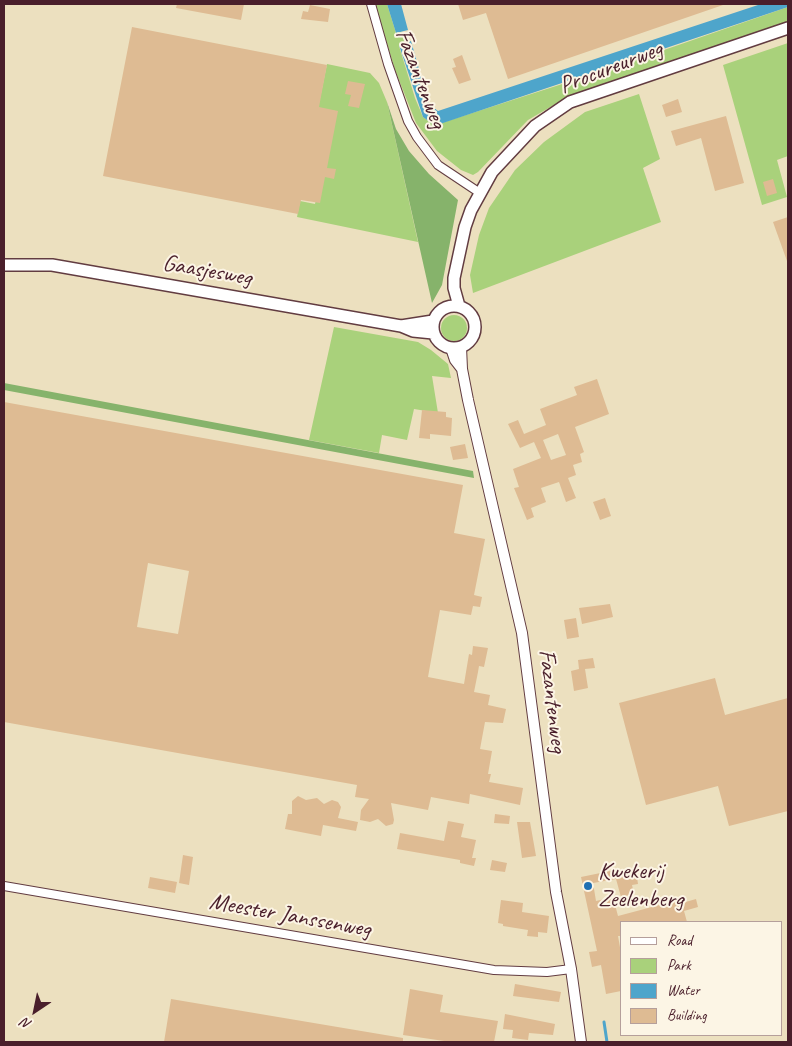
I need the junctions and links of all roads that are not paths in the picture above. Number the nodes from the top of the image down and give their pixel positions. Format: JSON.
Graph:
{"nodes":[{"id":1,"x":371,"y":4,"type":"edge"},
{"id":2,"x":788,"y":28,"type":"edge"},
{"id":3,"x":480,"y":193,"type":"junction"},
{"id":4,"x":4,"y":265,"type":"edge"},
{"id":5,"x":453,"y":306,"type":"junction"},
{"id":6,"x":433,"y":327,"type":"junction"},
{"id":7,"x":456,"y":348,"type":"junction"},
{"id":8,"x":4,"y":886,"type":"edge"},
{"id":9,"x":571,"y":969,"type":"junction"},
{"id":10,"x":581,"y":1042,"type":"edge"}],
"edges":[{"from":1,"to":3,"type":"street","name":"Fazantenweg"},
{"from":2,"to":3,"type":"main road","name":"Procureurweg"},
{"from":3,"to":5,"type":"main road"},
{"from":4,"to":6,"type":"main road","name":"Gaasjesweg"},
{"from":5,"to":6,"type":"main road"},
{"from":5,"to":7,"type":"main road"},
{"from":6,"to":7,"type":"main road"},
{"from":7,"to":9,"type":"street","name":"Fazantenweg"},
{"from":8,"to":9,"type":"street","name":"Meester Janssenweg"},
{"from":9,"to":10,"type":"street","name":"Fazantenweg"}]}
